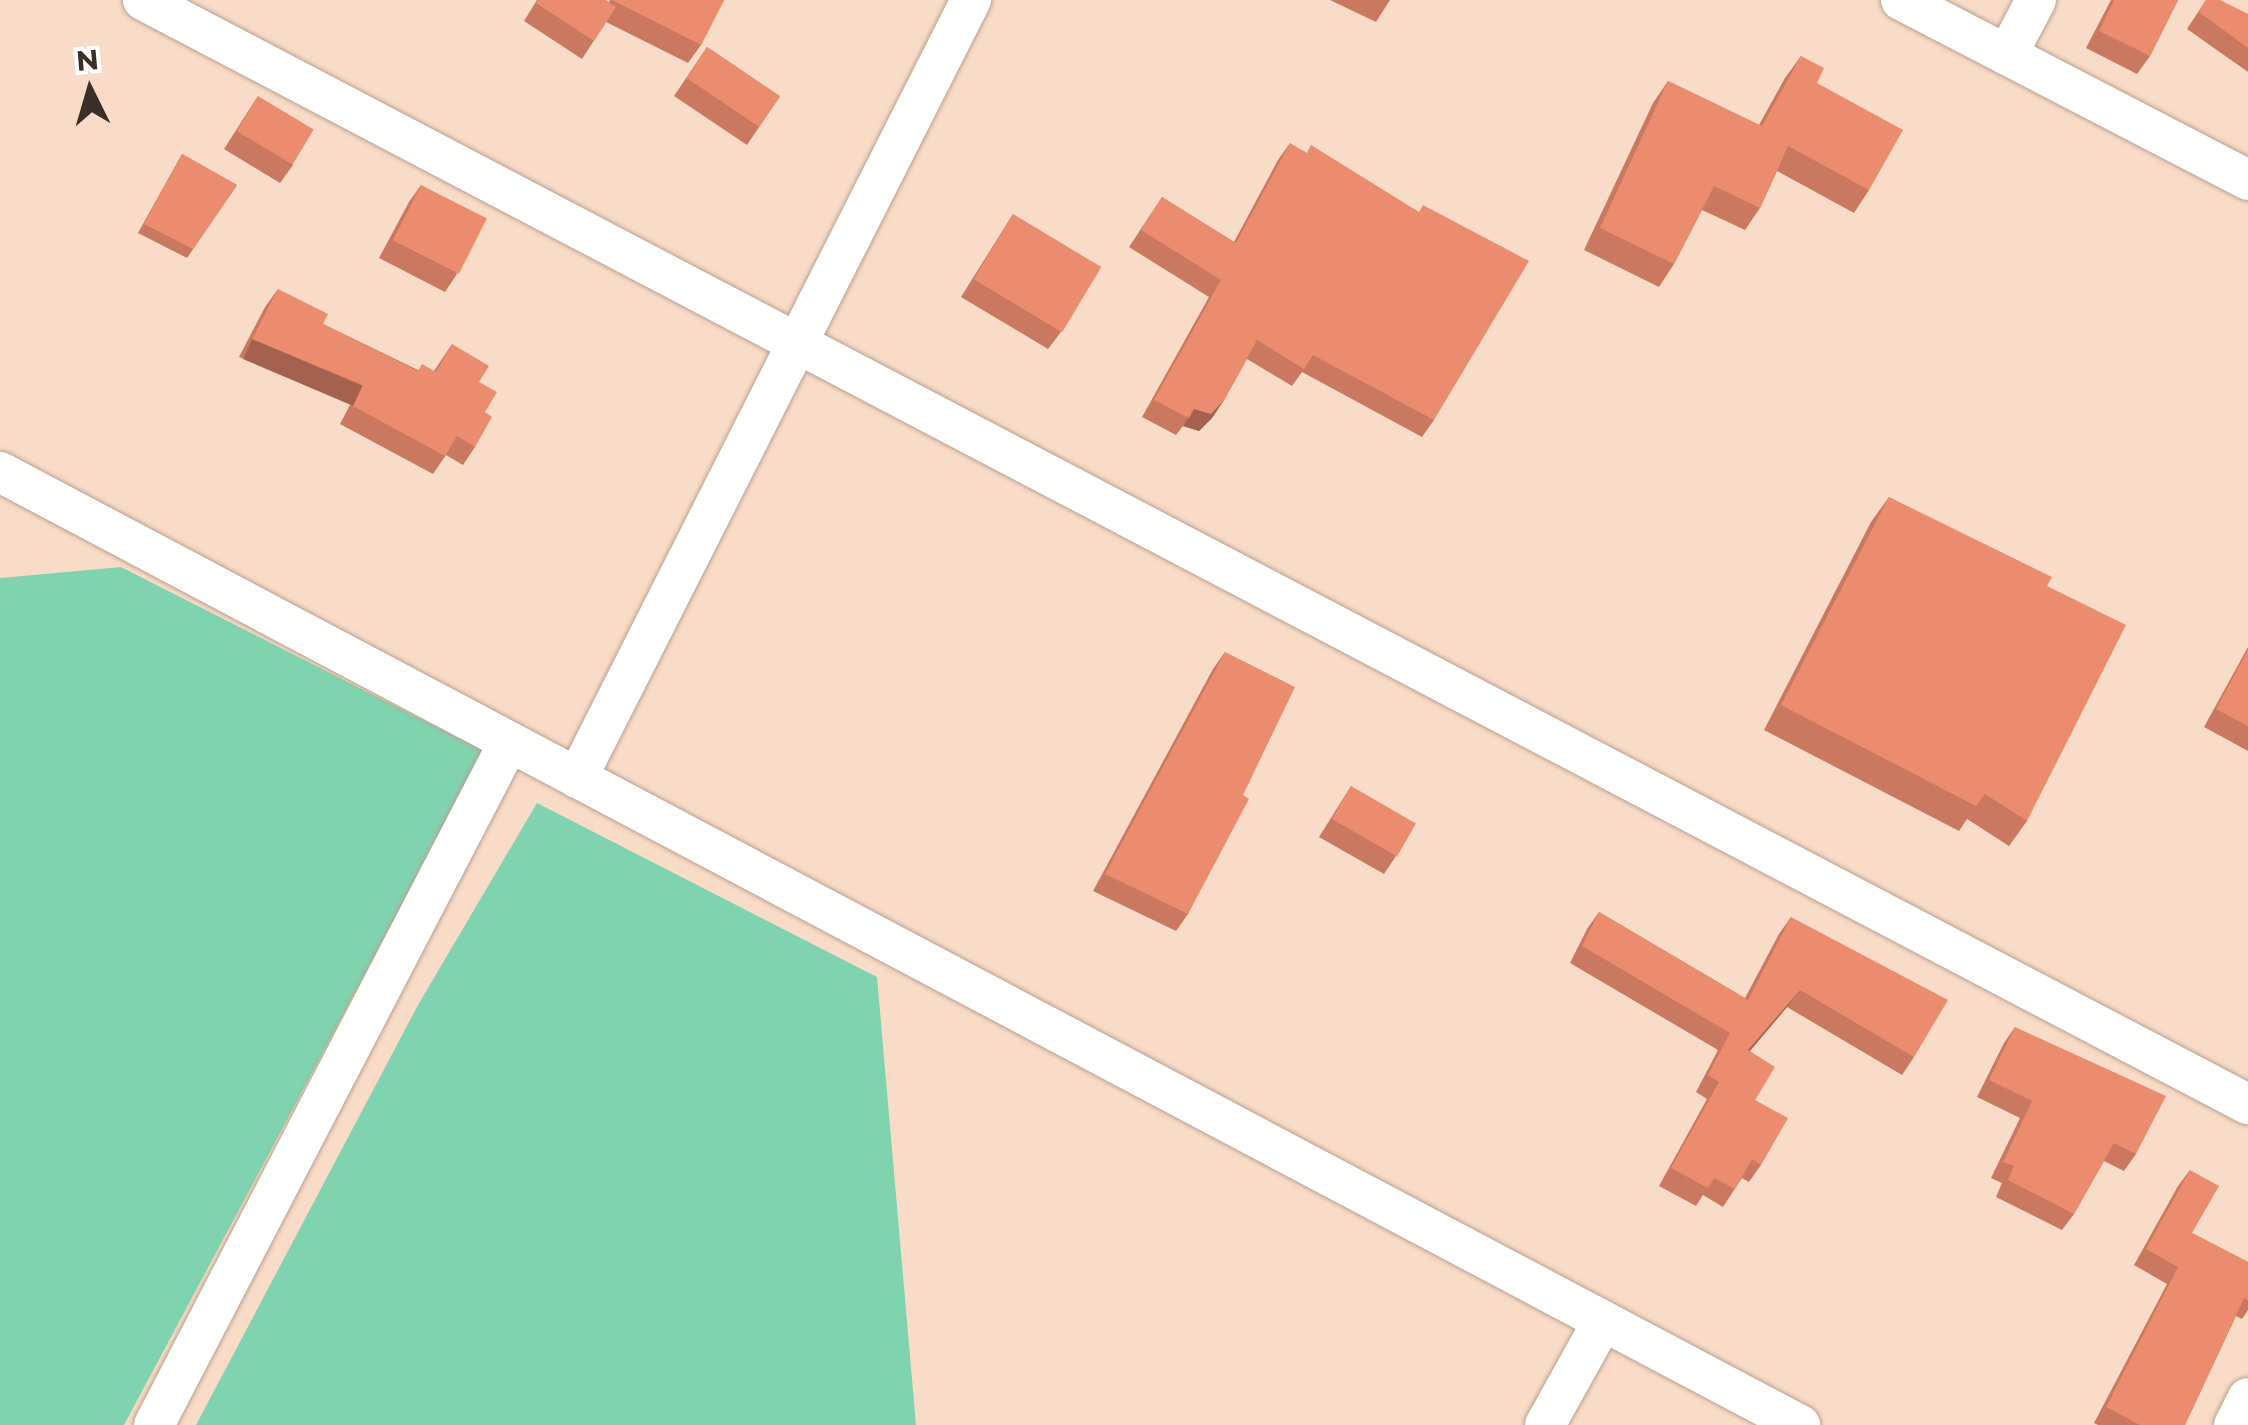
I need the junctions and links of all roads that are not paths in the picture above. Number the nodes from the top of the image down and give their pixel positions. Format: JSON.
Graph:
{"nodes":[{"id":1,"x":143,"y":0,"type":"edge"},
{"id":2,"x":971,"y":0,"type":"edge"},
{"id":3,"x":1901,"y":0,"type":"edge"},
{"id":4,"x":2036,"y":0,"type":"edge"},
{"id":5,"x":2006,"y":55,"type":"junction"},
{"id":6,"x":2248,"y":180,"type":"edge"},
{"id":7,"x":797,"y":342,"type":"junction"},
{"id":8,"x":0,"y":472,"type":"edge"},
{"id":9,"x":509,"y":742,"type":"junction"},
{"id":10,"x":577,"y":778,"type":"junction"},
{"id":11,"x":2248,"y":1104,"type":"edge"},
{"id":12,"x":1603,"y":1321,"type":"junction"},
{"id":13,"x":2248,"y":1398,"type":"edge"},
{"id":14,"x":154,"y":1425,"type":"edge"},
{"id":15,"x":1546,"y":1425,"type":"edge"},
{"id":16,"x":1800,"y":1425,"type":"edge"},
{"id":17,"x":2234,"y":1425,"type":"edge"}],
"edges":[{"from":1,"to":7,"type":"street"},
{"from":2,"to":7,"type":"street"},
{"from":3,"to":5,"type":"street"},
{"from":4,"to":5,"type":"street"},
{"from":5,"to":6,"type":"street"},
{"from":7,"to":10,"type":"street"},
{"from":7,"to":11,"type":"street"},
{"from":8,"to":9,"type":"street"},
{"from":9,"to":10,"type":"street"},
{"from":9,"to":14,"type":"street"},
{"from":10,"to":12,"type":"street"},
{"from":12,"to":15,"type":"street"},
{"from":12,"to":16,"type":"street"},
{"from":13,"to":17,"type":"street"}]}
